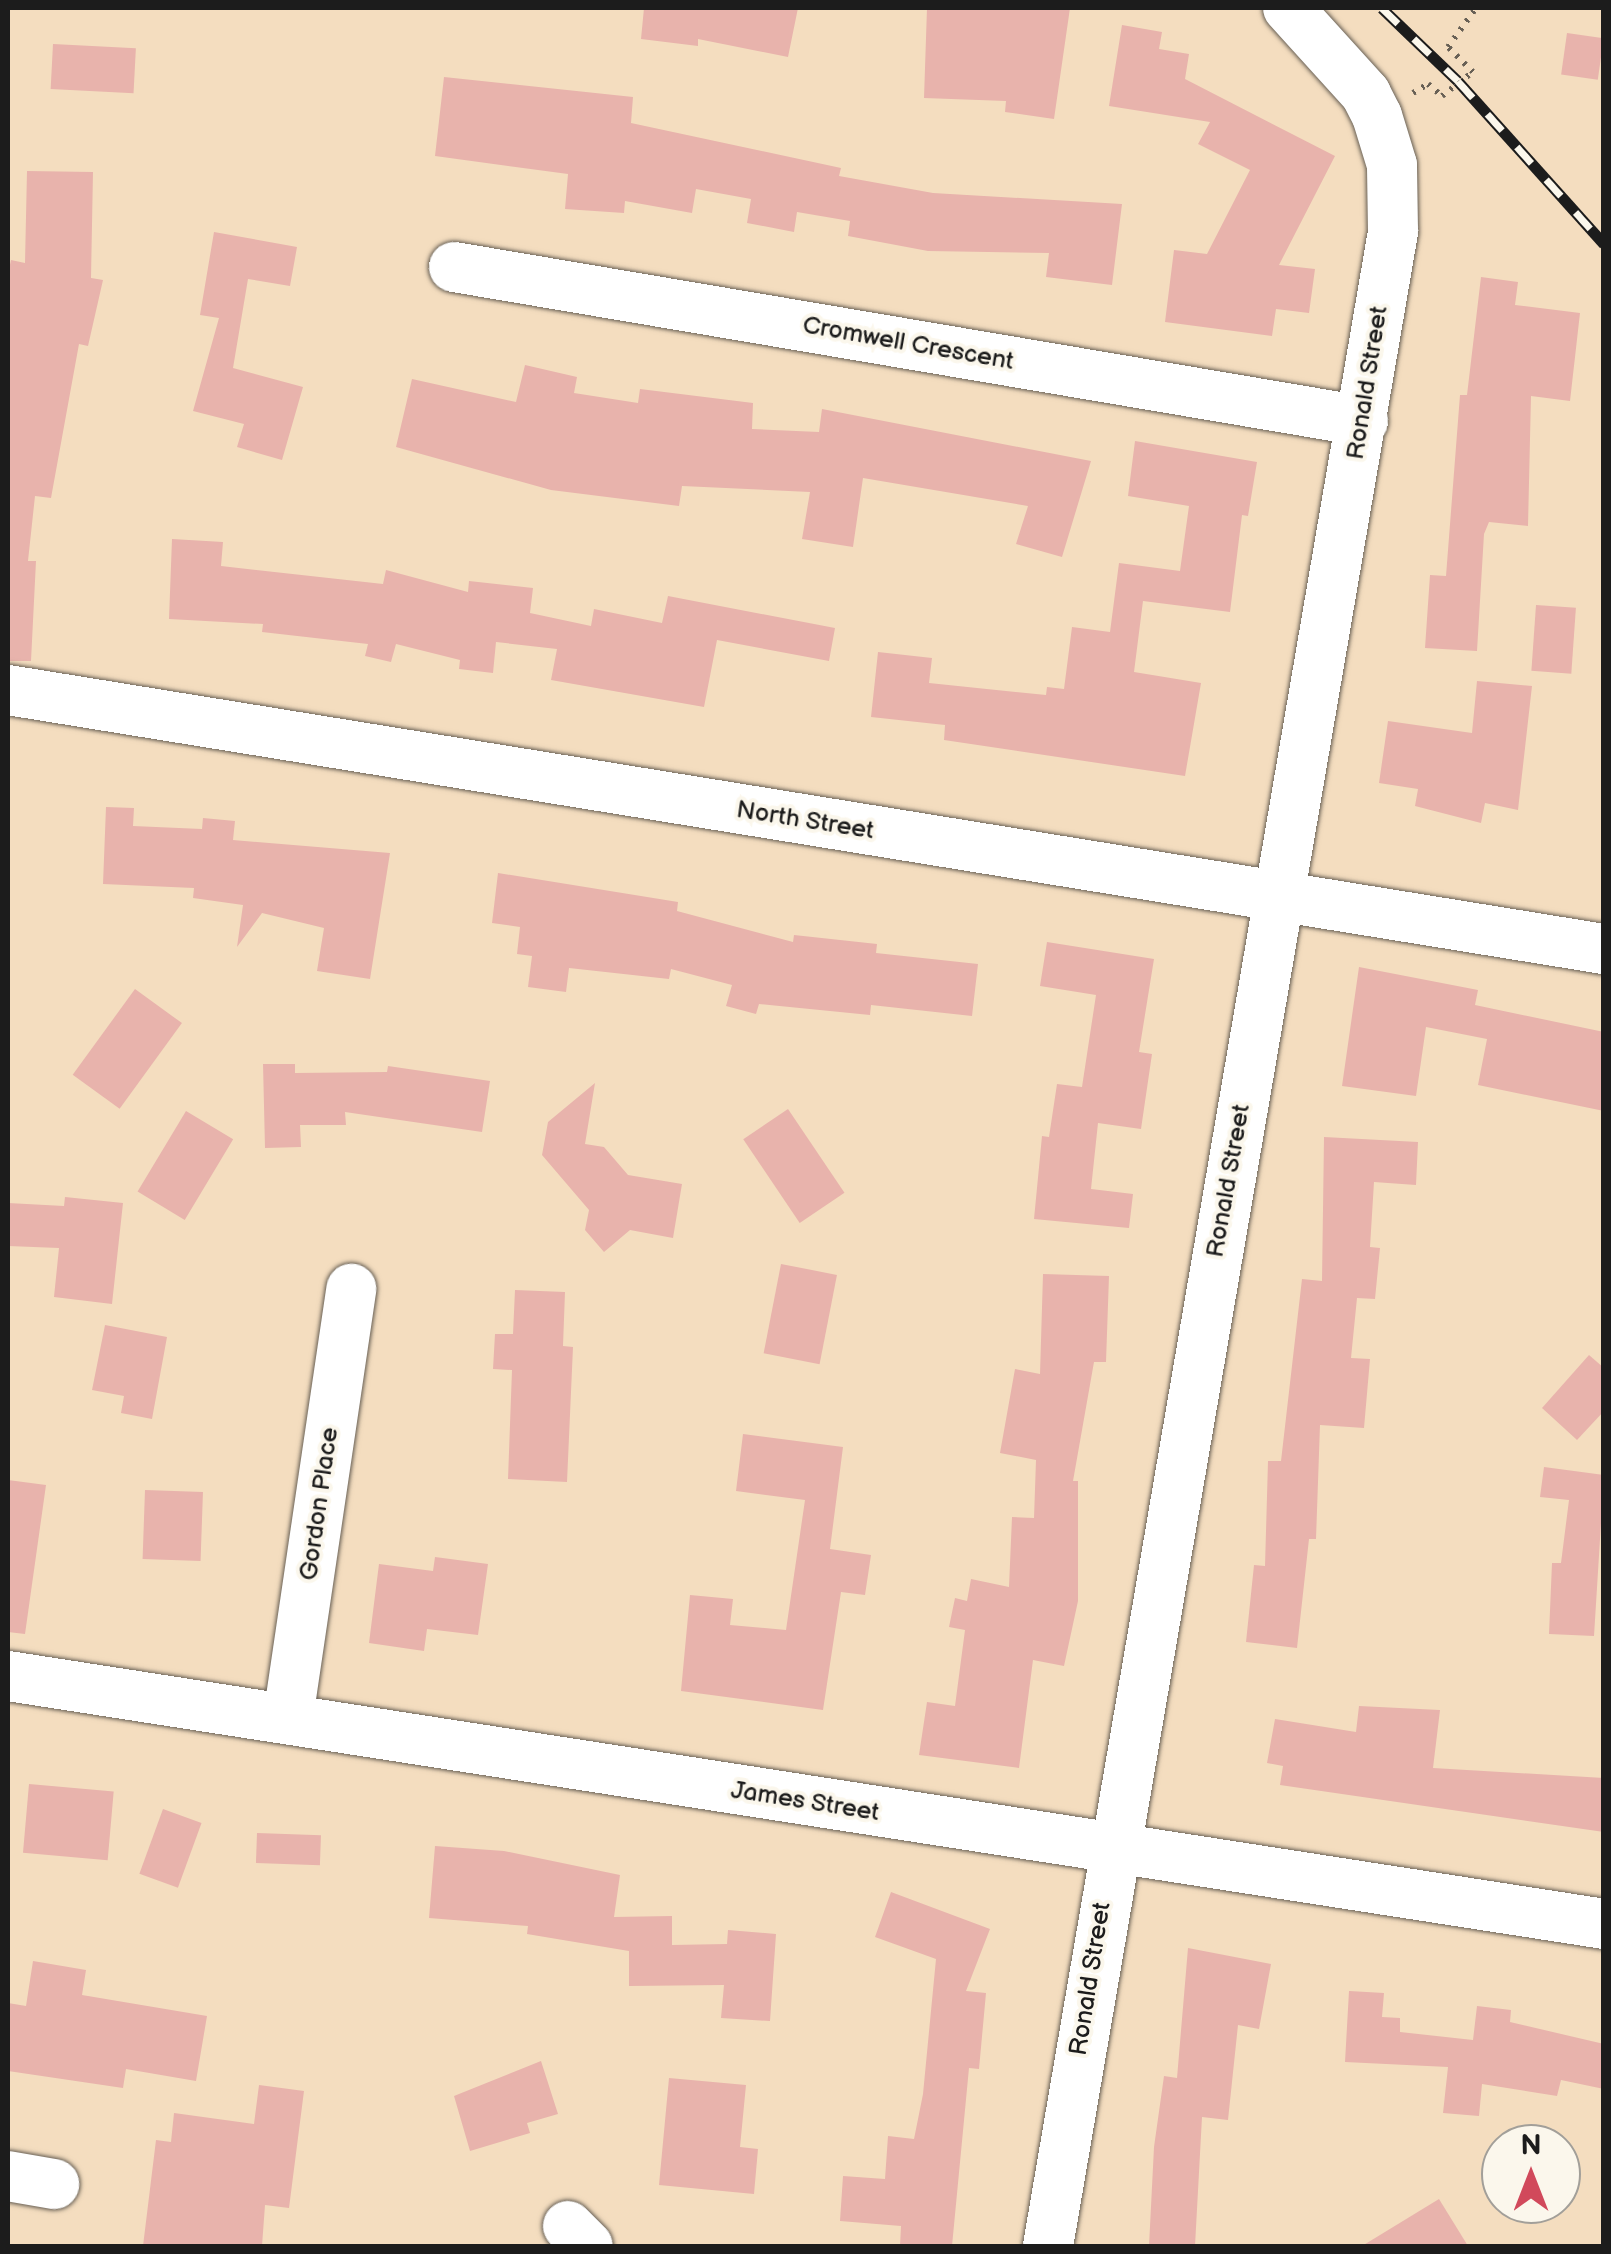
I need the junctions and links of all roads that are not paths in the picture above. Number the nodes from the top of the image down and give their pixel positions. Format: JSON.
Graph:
{"nodes":[{"id":1,"x":1288,"y":8,"type":"edge"},
{"id":2,"x":454,"y":267,"type":"dead end"},
{"id":3,"x":1362,"y":421,"type":"junction"},
{"id":4,"x":8,"y":690,"type":"edge"},
{"id":5,"x":1279,"y":899,"type":"junction"},
{"id":6,"x":1604,"y":949,"type":"edge"},
{"id":7,"x":351,"y":1289,"type":"dead end"},
{"id":8,"x":8,"y":1676,"type":"edge"},
{"id":9,"x":288,"y":1718,"type":"junction"},
{"id":10,"x":1111,"y":1851,"type":"junction"},
{"id":11,"x":1604,"y":1924,"type":"edge"},
{"id":12,"x":1048,"y":2246,"type":"edge"}],
"edges":[{"from":1,"to":3,"type":"street","name":"Ronald Street"},
{"from":2,"to":3,"type":"street","name":"Cromwell Crescent"},
{"from":3,"to":5,"type":"street","name":"Ronald Street"},
{"from":4,"to":5,"type":"street","name":"North Street"},
{"from":5,"to":6,"type":"street","name":"North Street"},
{"from":5,"to":10,"type":"street","name":"Ronald Street"},
{"from":7,"to":9,"type":"street","name":"Gordon Place"},
{"from":8,"to":9,"type":"street","name":"James Street"},
{"from":9,"to":10,"type":"street","name":"James Street"},
{"from":10,"to":11,"type":"street","name":"James Street"},
{"from":10,"to":12,"type":"street","name":"Ronald Street"}]}
